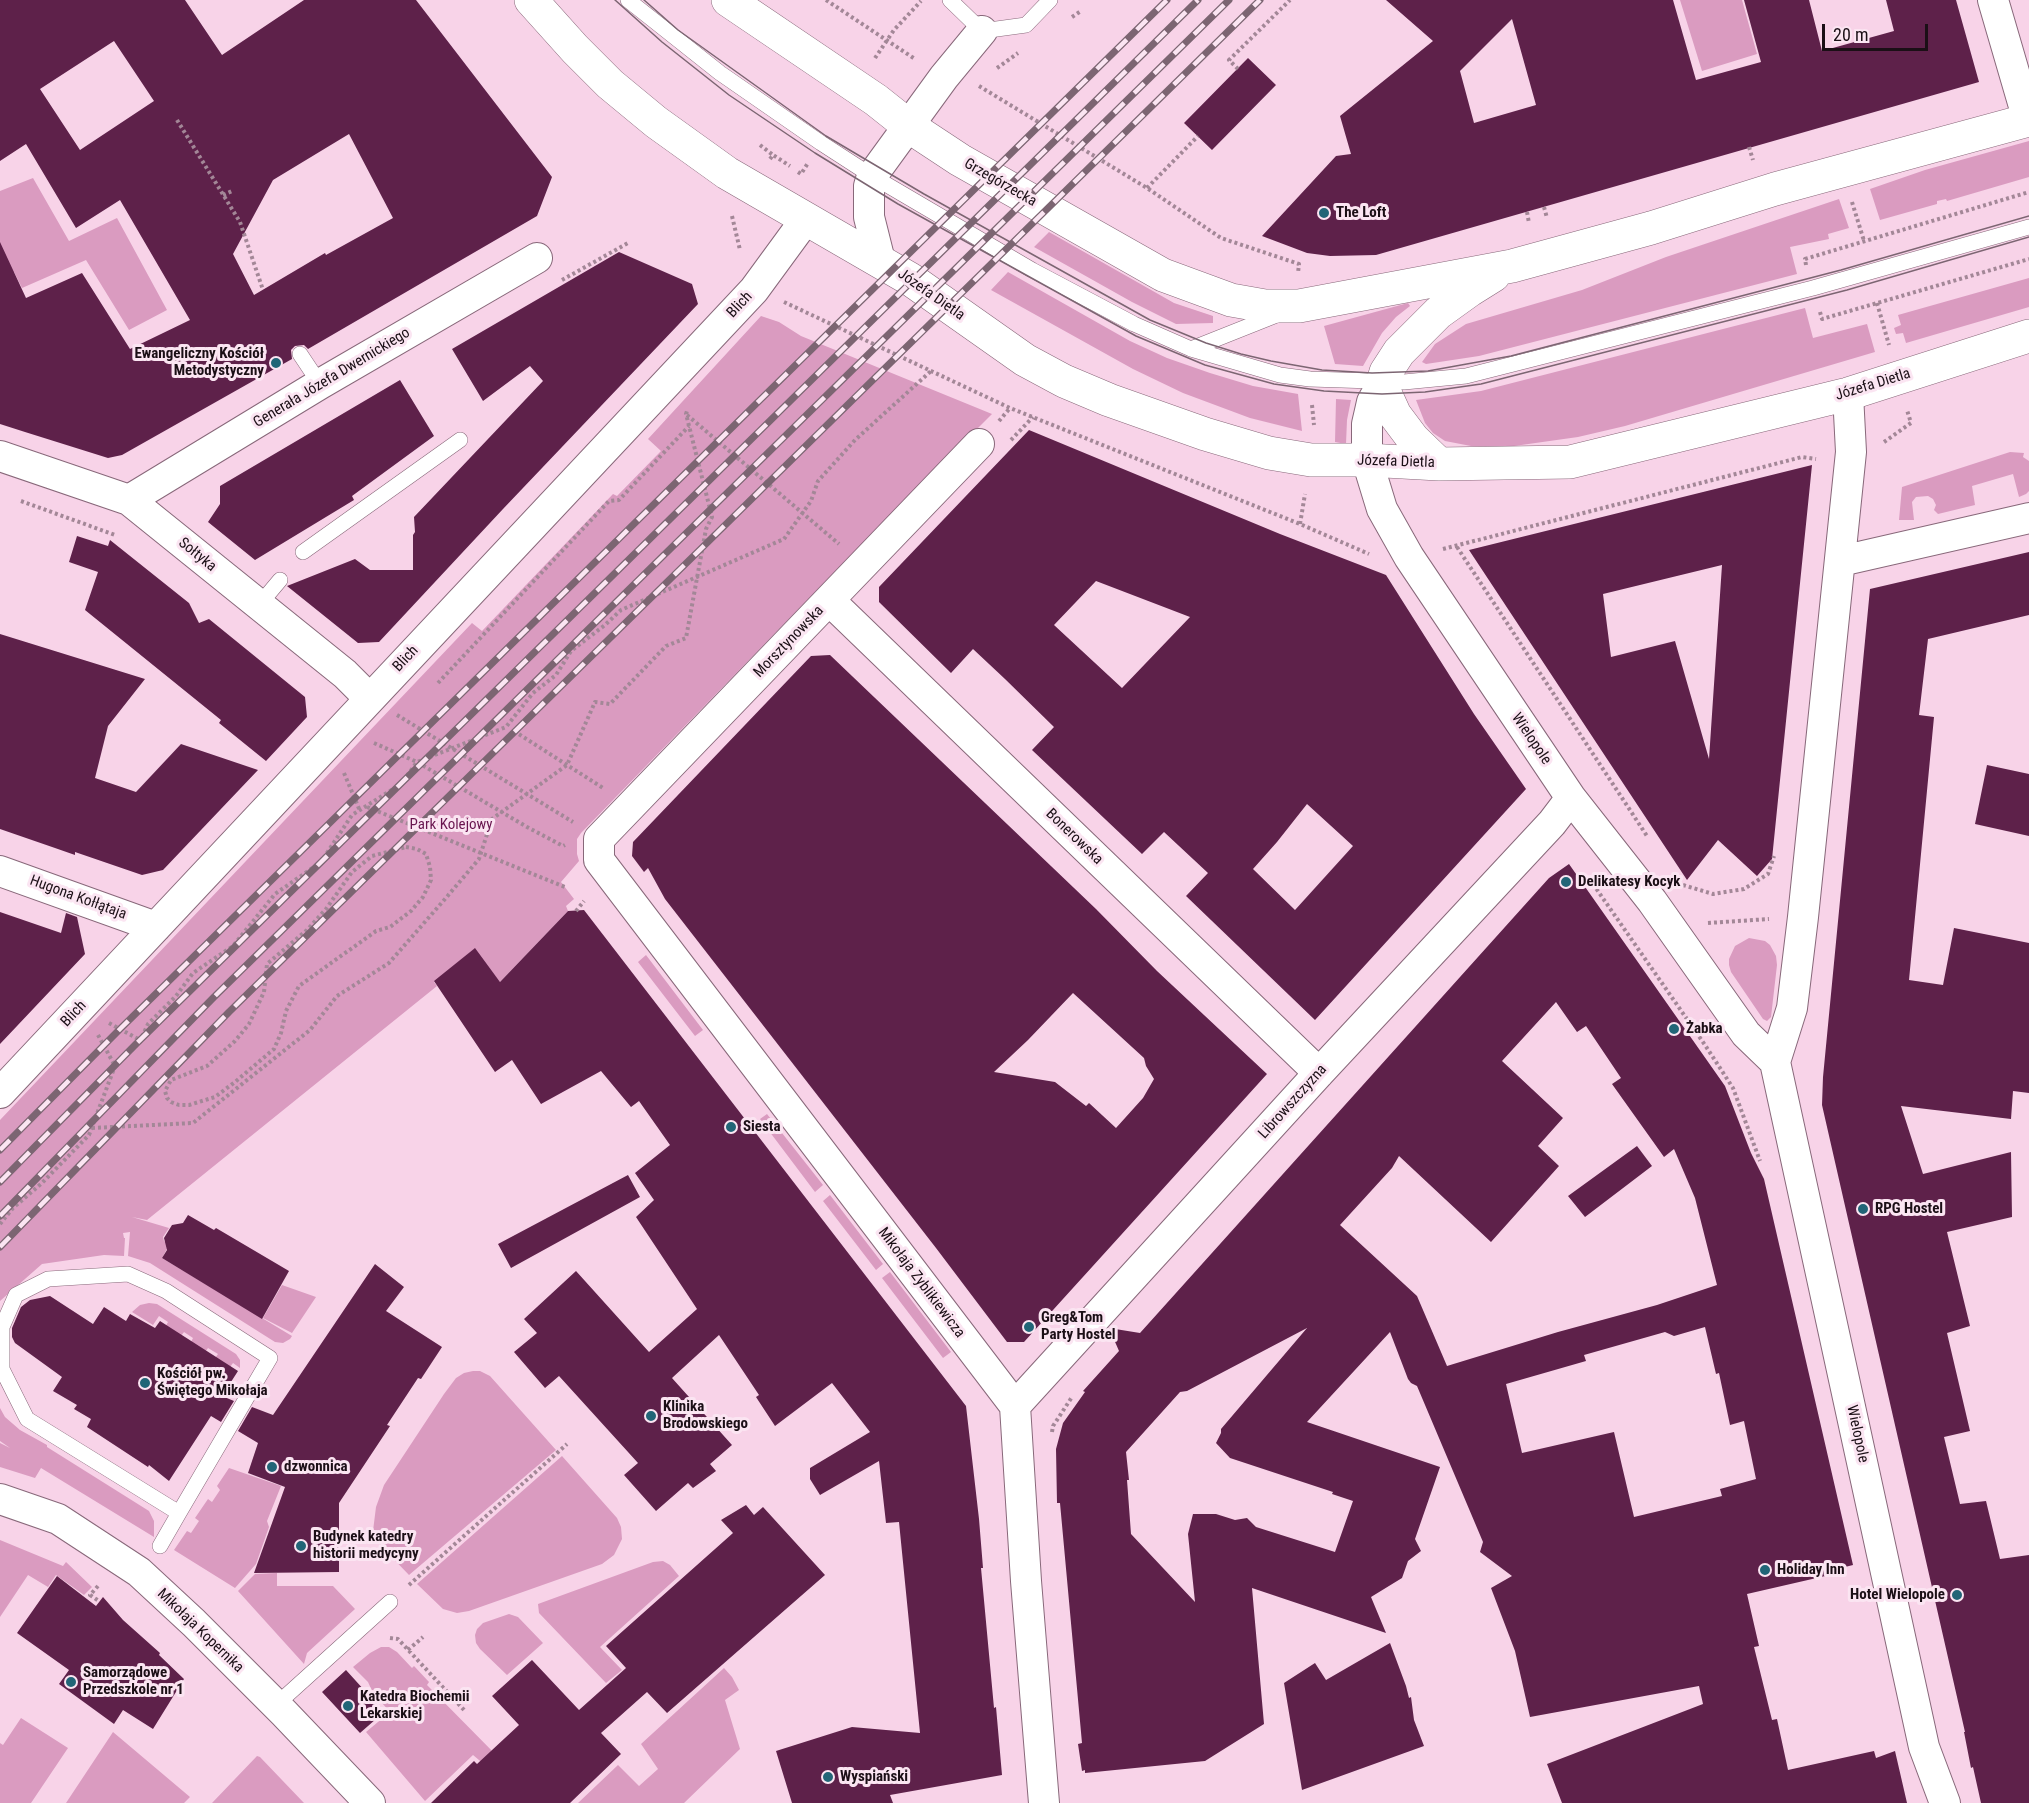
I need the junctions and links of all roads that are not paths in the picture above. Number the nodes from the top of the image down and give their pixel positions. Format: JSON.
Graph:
{"nodes":[{"id":1,"x":531,"y":0,"type":"edge"},
{"id":2,"x":628,"y":0,"type":"edge"},
{"id":3,"x":728,"y":0,"type":"edge"},
{"id":4,"x":950,"y":0,"type":"edge"},
{"id":5,"x":1050,"y":0,"type":"edge"},
{"id":6,"x":1993,"y":0,"type":"edge"},
{"id":7,"x":982,"y":32,"type":"junction"},
{"id":8,"x":2029,"y":120,"type":"edge"},
{"id":9,"x":910,"y":127,"type":"junction"},
{"id":10,"x":872,"y":176,"type":"junction"},
{"id":11,"x":806,"y":219,"type":"junction"},
{"id":12,"x":2029,"y":227,"type":"edge"},
{"id":13,"x":537,"y":258,"type":"dead end"},
{"id":14,"x":880,"y":261,"type":"junction"},
{"id":15,"x":1512,"y":266,"type":"junction"},
{"id":16,"x":1299,"y":306,"type":"junction"},
{"id":17,"x":2029,"y":336,"type":"edge"},
{"id":18,"x":1191,"y":349,"type":"junction"},
{"id":19,"x":300,"y":354,"type":"dead end"},
{"id":20,"x":1383,"y":382,"type":"junction"},
{"id":21,"x":320,"y":384,"type":"junction"},
{"id":22,"x":1848,"y":394,"type":"junction"},
{"id":23,"x":460,"y":440,"type":"dead end"},
{"id":24,"x":992,"y":446,"type":"road end"},
{"id":25,"x":0,"y":456,"type":"edge"},
{"id":26,"x":1367,"y":460,"type":"junction"},
{"id":27,"x":1439,"y":464,"type":"junction"},
{"id":28,"x":129,"y":500,"type":"junction"},
{"id":29,"x":2029,"y":518,"type":"edge"},
{"id":30,"x":303,"y":552,"type":"dead end"},
{"id":31,"x":1841,"y":561,"type":"junction"},
{"id":32,"x":279,"y":580,"type":"dead end"},
{"id":33,"x":829,"y":600,"type":"junction"},
{"id":34,"x":259,"y":605,"type":"junction"},
{"id":35,"x":369,"y":698,"type":"junction"},
{"id":36,"x":1571,"y":798,"type":"junction"},
{"id":37,"x":599,"y":839,"type":"joint"},
{"id":38,"x":0,"y":871,"type":"edge"},
{"id":39,"x":156,"y":927,"type":"junction"},
{"id":40,"x":1775,"y":1062,"type":"junction"},
{"id":41,"x":1319,"y":1073,"type":"junction"},
{"id":42,"x":0,"y":1093,"type":"edge"},
{"id":43,"x":1015,"y":1406,"type":"junction"},
{"id":44,"x":0,"y":1499,"type":"edge"},
{"id":45,"x":179,"y":1514,"type":"junction"},
{"id":46,"x":160,"y":1546,"type":"dead end"},
{"id":47,"x":390,"y":1602,"type":"road end"},
{"id":48,"x":276,"y":1705,"type":"junction"},
{"id":49,"x":370,"y":1803,"type":"edge"},
{"id":50,"x":1044,"y":1803,"type":"edge"},
{"id":51,"x":1946,"y":1803,"type":"edge"}],
"edges":[{"from":1,"to":11,"type":"street"},
{"from":2,"to":10,"type":"lane"},
{"from":3,"to":9,"type":"street","name":"Grzegórzecka"},
{"from":4,"to":7,"type":"lane"},
{"from":5,"to":7,"type":"lane"},
{"from":6,"to":8,"type":"street"},
{"from":7,"to":9,"type":"street"},
{"from":8,"to":15,"type":"street"},
{"from":9,"to":10,"type":"street"},
{"from":9,"to":16,"type":"street","name":"Grzegórzecka"},
{"from":10,"to":14,"type":"street"},
{"from":10,"to":18,"type":"lane"},
{"from":11,"to":14,"type":"street","name":"Józefa Dietla"},
{"from":11,"to":35,"type":"street","name":"Blich"},
{"from":12,"to":20,"type":"lane"},
{"from":13,"to":21,"type":"street","name":"Generała Józefa Dwernickiego"},
{"from":14,"to":26,"type":"street","name":"Józefa Dietla"},
{"from":15,"to":16,"type":"street"},
{"from":15,"to":20,"type":"street"},
{"from":16,"to":18,"type":"lane"},
{"from":17,"to":22,"type":"street","name":"Józefa Dietla"},
{"from":18,"to":20,"type":"lane"},
{"from":19,"to":21,"type":"lane"},
{"from":20,"to":26,"type":"street","name":"Wielopole"},
{"from":20,"to":27,"type":"street"},
{"from":21,"to":28,"type":"street","name":"Generała Józefa Dwernickiego"},
{"from":22,"to":27,"type":"street","name":"Józefa Dietla"},
{"from":22,"to":31,"type":"street","name":"Wielopole"},
{"from":23,"to":30,"type":"lane"},
{"from":24,"to":33,"type":"street","name":"Morsztynowska"},
{"from":25,"to":28,"type":"street","name":"Sołtyka"},
{"from":26,"to":27,"type":"street","name":"Józefa Dietla"},
{"from":26,"to":36,"type":"street","name":"Wielopole"},
{"from":28,"to":34,"type":"street","name":"Sołtyka"},
{"from":29,"to":31,"type":"street"},
{"from":31,"to":40,"type":"street","name":"Wielopole"},
{"from":32,"to":34,"type":"lane"},
{"from":33,"to":37,"type":"street","name":"Morsztynowska"},
{"from":33,"to":41,"type":"street","name":"Bonerowska"},
{"from":34,"to":35,"type":"street","name":"Sołtyka"},
{"from":35,"to":39,"type":"street","name":"Blich"},
{"from":36,"to":40,"type":"street","name":"Wielopole"},
{"from":36,"to":41,"type":"street","name":"Librowszczyzna"},
{"from":37,"to":43,"type":"street","name":"Mikołaja Zyblikiewicza"},
{"from":38,"to":39,"type":"street","name":"Hugona Kołłątaja"},
{"from":39,"to":42,"type":"street","name":"Blich"},
{"from":40,"to":51,"type":"street","name":"Wielopole"},
{"from":41,"to":43,"type":"street","name":"Librowszczyzna"},
{"from":43,"to":50,"type":"street"},
{"from":44,"to":48,"type":"street","name":"Mikołaja Kopernika"},
{"from":45,"to":45,"type":"lane"},
{"from":45,"to":46,"type":"lane"},
{"from":47,"to":48,"type":"lane"},
{"from":48,"to":49,"type":"street","name":"Mikołaja Kopernika"}]}
